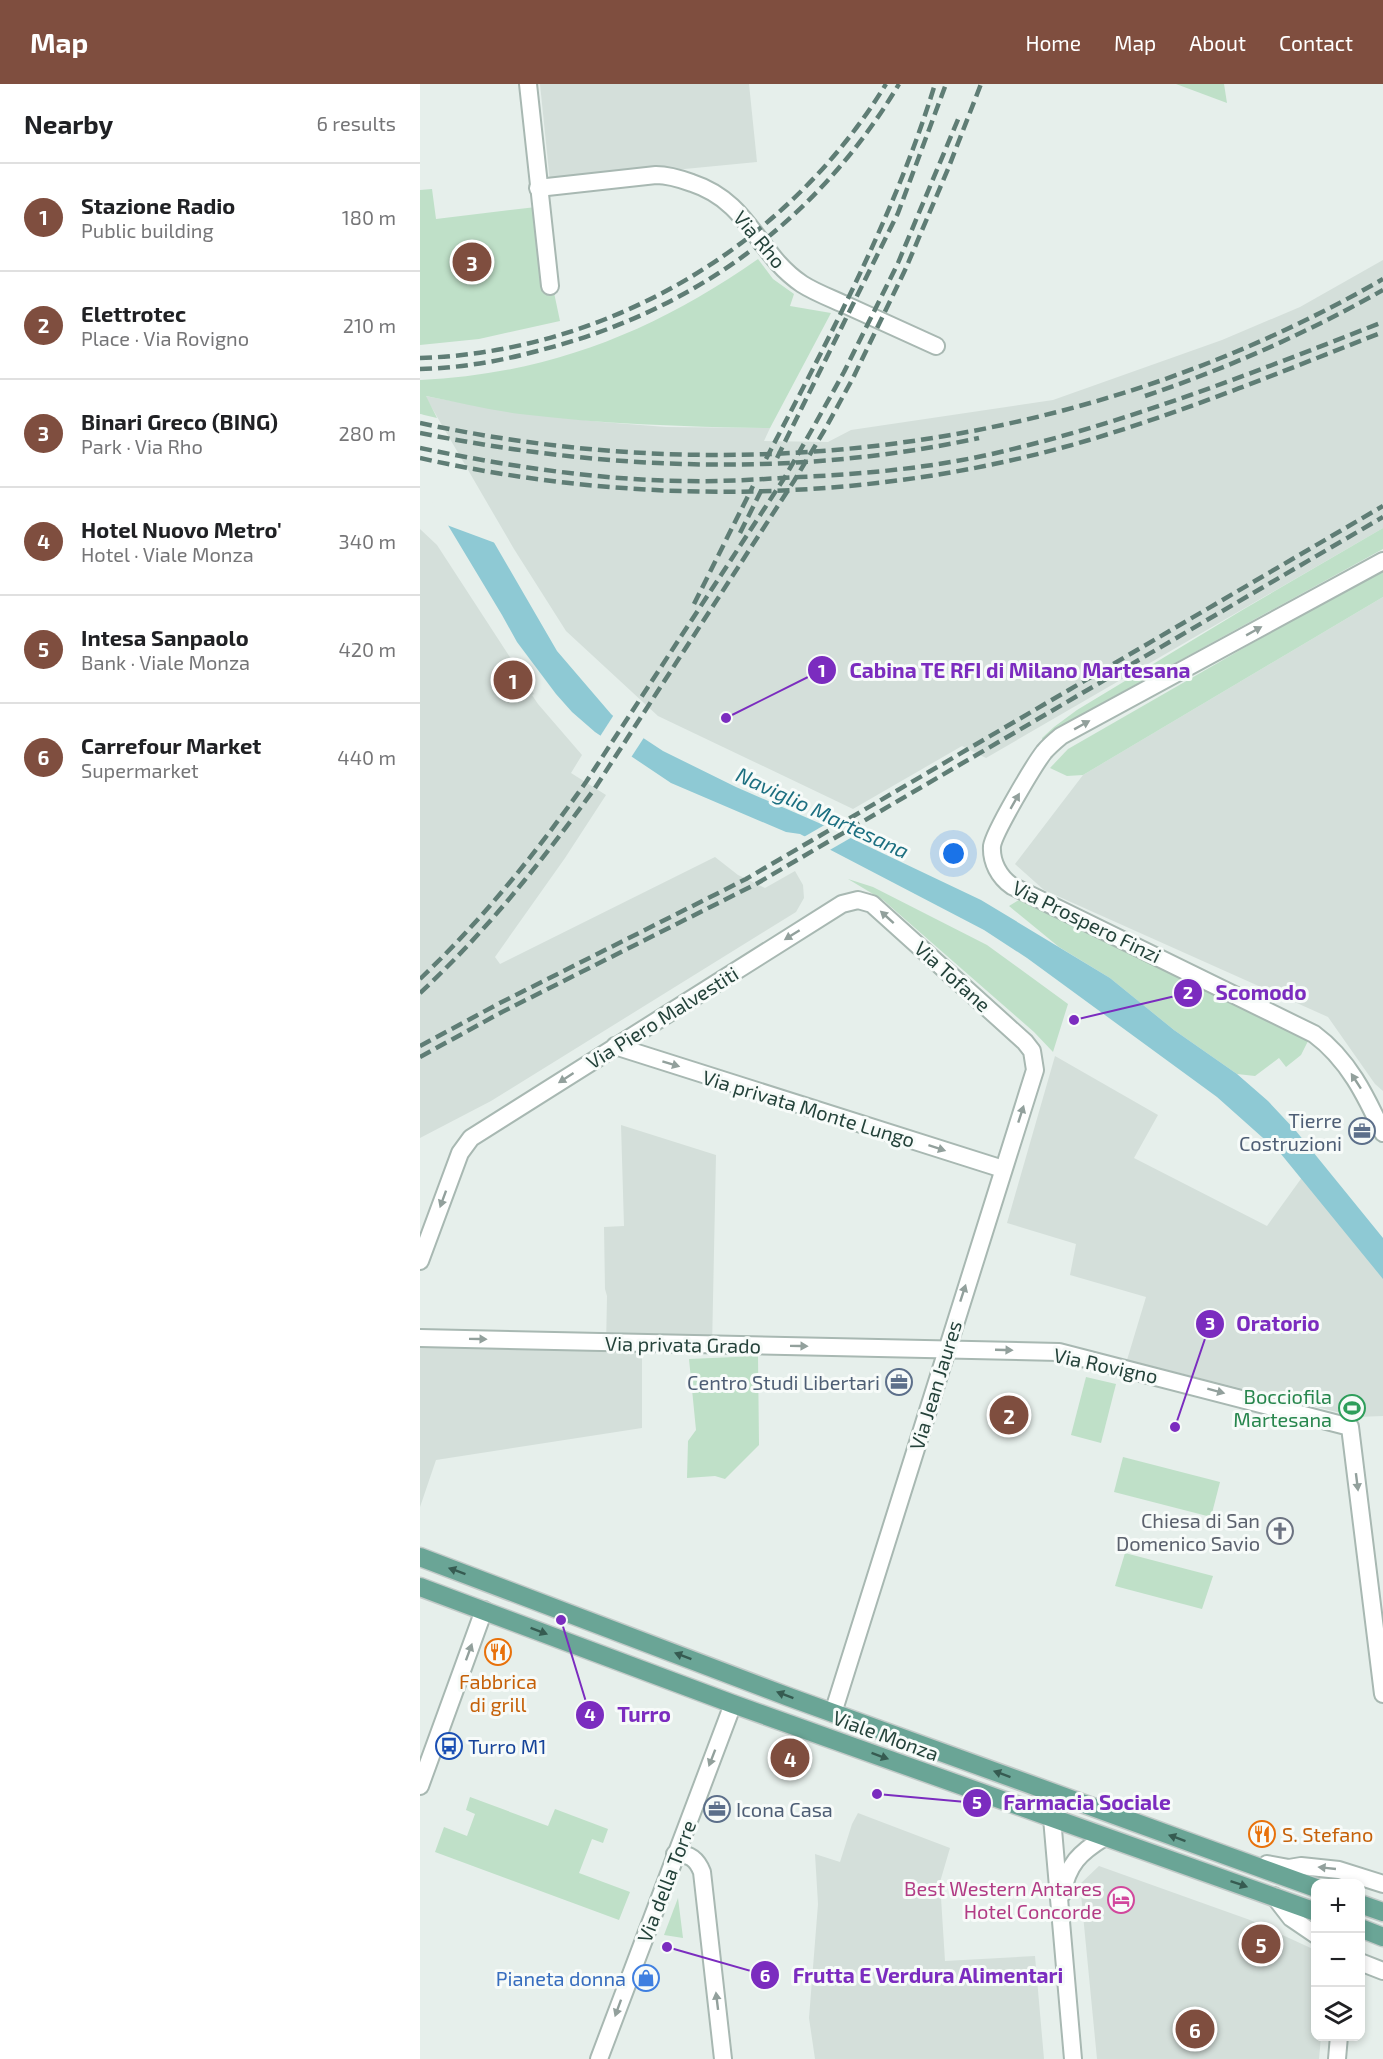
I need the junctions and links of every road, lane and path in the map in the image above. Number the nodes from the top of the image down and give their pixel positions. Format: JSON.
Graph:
{"nodes":[{"id":1,"x":528,"y":84,"type":"edge"},
{"id":2,"x":538,"y":188,"type":"junction"},
{"id":3,"x":550,"y":286,"type":"dead end"},
{"id":4,"x":936,"y":346,"type":"dead end"},
{"id":5,"x":1383,"y":561,"type":"edge"},
{"id":6,"x":864,"y":901,"type":"joint"},
{"id":7,"x":615,"y":1046,"type":"junction"},
{"id":8,"x":1034,"y":1058,"type":"joint"},
{"id":9,"x":1383,"y":1133,"type":"edge"},
{"id":10,"x":1003,"y":1169,"type":"junction"},
{"id":11,"x":420,"y":1261,"type":"edge"},
{"id":12,"x":420,"y":1338,"type":"edge"},
{"id":13,"x":946,"y":1349,"type":"junction"},
{"id":14,"x":420,"y":1557,"type":"edge"},
{"id":15,"x":494,"y":1585,"type":"junction"},
{"id":16,"x":420,"y":1587,"type":"edge"},
{"id":17,"x":484,"y":1610,"type":"junction"},
{"id":18,"x":1383,"y":1694,"type":"edge"},
{"id":19,"x":733,"y":1704,"type":"junction"},
{"id":20,"x":833,"y":1713,"type":"junction"},
{"id":21,"x":420,"y":1786,"type":"edge"},
{"id":22,"x":1052,"y":1818,"type":"junction"},
{"id":23,"x":1105,"y":1837,"type":"junction"},
{"id":24,"x":675,"y":1854,"type":"junction"},
{"id":25,"x":1232,"y":1858,"type":"junction"},
{"id":26,"x":1383,"y":1884,"type":"edge"},
{"id":27,"x":1311,"y":1886,"type":"edge"},
{"id":28,"x":1274,"y":1896,"type":"junction"},
{"id":29,"x":1365,"y":1906,"type":"edge"},
{"id":30,"x":1059,"y":1907,"type":"junction"},
{"id":31,"x":1311,"y":1910,"type":"edge"},
{"id":32,"x":1383,"y":1912,"type":"edge"},
{"id":33,"x":1365,"y":1930,"type":"edge"},
{"id":34,"x":1313,"y":1933,"type":"edge"},
{"id":35,"x":1383,"y":1937,"type":"edge"},
{"id":36,"x":1365,"y":1964,"type":"edge"},
{"id":37,"x":1383,"y":1971,"type":"edge"},
{"id":38,"x":1339,"y":2041,"type":"edge"},
{"id":39,"x":599,"y":2059,"type":"edge"},
{"id":40,"x":723,"y":2059,"type":"edge"},
{"id":41,"x":1072,"y":2059,"type":"edge"},
{"id":42,"x":1338,"y":2059,"type":"edge"}],
"edges":[{"from":1,"to":2,"type":"street"},
{"from":2,"to":3,"type":"street"},
{"from":2,"to":4,"type":"street","name":"Via Rho"},
{"from":9,"to":5,"type":"street","name":"Via Prospero Finzi","one_way":true},
{"from":6,"to":7,"type":"street","name":"Via Piero Malvestiti","one_way":true},
{"from":8,"to":6,"type":"street","name":"Via Tofane","one_way":true},
{"from":7,"to":10,"type":"street","name":"Via privata Monte Lungo","one_way":true},
{"from":7,"to":11,"type":"street","name":"Via Piero Malvestiti","one_way":true},
{"from":10,"to":8,"type":"street","name":"Via Jean Jaures","one_way":true},
{"from":13,"to":10,"type":"street","name":"Via Jean Jaures","one_way":true},
{"from":12,"to":13,"type":"street","name":"Via privata Grado","one_way":true},
{"from":13,"to":18,"type":"street","name":"Via Rovigno","one_way":true},
{"from":13,"to":20,"type":"street","name":"Via Jean Jaures"},
{"from":15,"to":14,"type":"main road","name":"Viale Monza","one_way":true},
{"from":15,"to":17,"type":"main road"},
{"from":20,"to":15,"type":"main road","name":"Viale Monza","one_way":true},
{"from":16,"to":17,"type":"main road","name":"Viale Monza"},
{"from":17,"to":19,"type":"main road","name":"Viale Monza","one_way":true},
{"from":21,"to":17,"type":"street","one_way":true},
{"from":19,"to":22,"type":"main road","name":"Viale Monza","one_way":true},
{"from":19,"to":24,"type":"street","name":"Via della Torre","one_way":true},
{"from":25,"to":20,"type":"main road","name":"Viale Monza","one_way":true},
{"from":22,"to":23,"type":"main road","name":"Viale Monza"},
{"from":22,"to":30,"type":"street"},
{"from":23,"to":28,"type":"main road","name":"Viale Monza","one_way":true},
{"from":23,"to":30,"type":"street"},
{"from":24,"to":39,"type":"street","name":"Via della Torre","one_way":true},
{"from":40,"to":24,"type":"street","one_way":true},
{"from":26,"to":25,"type":"street","name":"Viale Monza","one_way":true},
{"from":25,"to":27,"type":"main road","name":"Viale Monza"},
{"from":28,"to":31,"type":"main road","name":"Viale Monza"},
{"from":28,"to":34,"type":"street"},
{"from":29,"to":32,"type":"main road"},
{"from":30,"to":41,"type":"street"},
{"from":33,"to":35,"type":"main road"},
{"from":36,"to":37,"type":"street"},
{"from":38,"to":42,"type":"street"}]}
